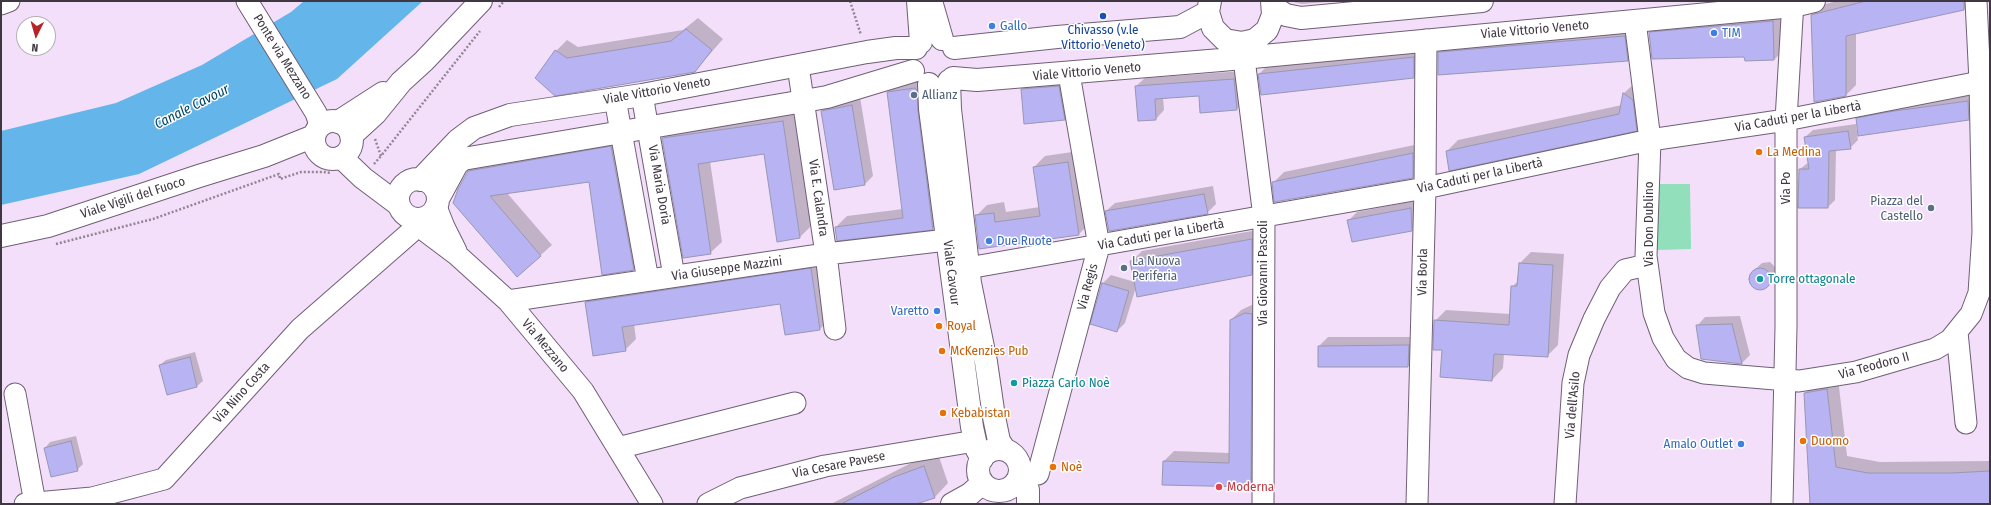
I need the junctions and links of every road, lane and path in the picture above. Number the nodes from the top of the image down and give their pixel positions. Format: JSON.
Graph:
{"nodes":[{"id":1,"x":9,"y":1,"type":"edge"},
{"id":2,"x":247,"y":1,"type":"edge"},
{"id":3,"x":481,"y":1,"type":"edge"},
{"id":4,"x":918,"y":1,"type":"edge"},
{"id":5,"x":931,"y":1,"type":"edge"},
{"id":6,"x":1482,"y":1,"type":"edge"},
{"id":7,"x":1814,"y":1,"type":"edge"},
{"id":8,"x":1976,"y":1,"type":"edge"},
{"id":9,"x":1,"y":4,"type":"edge"},
{"id":10,"x":1272,"y":4,"type":"edge"},
{"id":11,"x":1793,"y":4,"type":"edge"},
{"id":12,"x":1385,"y":5,"type":"edge"},
{"id":13,"x":1209,"y":7,"type":"edge"},
{"id":14,"x":1635,"y":21,"type":"junction"},
{"id":15,"x":1426,"y":40,"type":"junction"},
{"id":16,"x":933,"y":44,"type":"junction"},
{"id":17,"x":1241,"y":47,"type":"junction"},
{"id":18,"x":798,"y":66,"type":"junction"},
{"id":19,"x":1069,"y":74,"type":"junction"},
{"id":20,"x":936,"y":78,"type":"junction"},
{"id":21,"x":1985,"y":81,"type":"edge"},
{"id":22,"x":642,"y":94,"type":"junction"},
{"id":23,"x":615,"y":99,"type":"junction"},
{"id":24,"x":804,"y":101,"type":"junction"},
{"id":25,"x":1786,"y":120,"type":"junction"},
{"id":26,"x":648,"y":127,"type":"junction"},
{"id":27,"x":621,"y":132,"type":"junction"},
{"id":28,"x":331,"y":138,"type":"junction"},
{"id":29,"x":1650,"y":140,"type":"junction"},
{"id":30,"x":414,"y":181,"type":"junction"},
{"id":31,"x":1425,"y":188,"type":"junction"},
{"id":32,"x":437,"y":203,"type":"junction"},
{"id":33,"x":399,"y":205,"type":"junction"},
{"id":34,"x":1264,"y":217,"type":"junction"},
{"id":35,"x":418,"y":219,"type":"junction"},
{"id":36,"x":1,"y":236,"type":"edge"},
{"id":37,"x":947,"y":240,"type":"junction"},
{"id":38,"x":53,"y":245,"type":"dead end"},
{"id":39,"x":1099,"y":246,"type":"junction"},
{"id":40,"x":826,"y":254,"type":"junction"},
{"id":41,"x":459,"y":256,"type":"junction"},
{"id":42,"x":1647,"y":265,"type":"junction"},
{"id":43,"x":968,"y":268,"type":"junction"},
{"id":44,"x":674,"y":276,"type":"junction"},
{"id":45,"x":648,"y":280,"type":"junction"},
{"id":46,"x":1984,"y":300,"type":"edge"},
{"id":47,"x":508,"y":301,"type":"junction"},
{"id":48,"x":835,"y":329,"type":"dead end"},
{"id":49,"x":1957,"y":332,"type":"junction"},
{"id":50,"x":1784,"y":381,"type":"junction"},
{"id":51,"x":15,"y":394,"type":"dead end"},
{"id":52,"x":795,"y":403,"type":"dead end"},
{"id":53,"x":1966,"y":423,"type":"dead end"},
{"id":54,"x":618,"y":448,"type":"junction"},
{"id":55,"x":1005,"y":450,"type":"junction"},
{"id":56,"x":1029,"y":473,"type":"junction"},
{"id":57,"x":988,"y":475,"type":"edge"},
{"id":58,"x":30,"y":504,"type":"edge"},
{"id":59,"x":652,"y":504,"type":"edge"},
{"id":60,"x":708,"y":504,"type":"edge"},
{"id":61,"x":952,"y":504,"type":"edge"},
{"id":62,"x":1028,"y":504,"type":"edge"},
{"id":63,"x":1263,"y":504,"type":"edge"},
{"id":64,"x":1417,"y":504,"type":"edge"},
{"id":65,"x":1564,"y":504,"type":"edge"},
{"id":66,"x":1782,"y":504,"type":"edge"}],
"edges":[{"from":1,"to":9,"type":"street"},
{"from":2,"to":28,"type":"street","name":"Ponte via Mezzano"},
{"from":3,"to":28,"type":"main road","name":"Viale Vigili del Fuoco"},
{"from":4,"to":16,"type":"main road"},
{"from":5,"to":16,"type":"main road"},
{"from":6,"to":12,"type":"main road"},
{"from":7,"to":11,"type":"main road","name":"Viale Vittorio Veneto"},
{"from":8,"to":21,"type":"street","name":"Via Teodoro II"},
{"from":10,"to":12,"type":"main road"},
{"from":10,"to":17,"type":"main road"},
{"from":11,"to":14,"type":"main road","name":"Viale Vittorio Veneto"},
{"from":11,"to":25,"type":"street","name":"Via Po"},
{"from":13,"to":16,"type":"main road","name":"Viale Vittorio Veneto"},
{"from":13,"to":17,"type":"main road"},
{"from":14,"to":15,"type":"main road","name":"Viale Vittorio Veneto"},
{"from":14,"to":29,"type":"street","name":"Via Don Dublino"},
{"from":15,"to":17,"type":"main road","name":"Viale Vittorio Veneto"},
{"from":15,"to":31,"type":"street","name":"Via Borla"},
{"from":16,"to":18,"type":"main road","name":"Viale Vittorio Veneto"},
{"from":16,"to":20,"type":"main road"},
{"from":16,"to":20,"type":"main road"},
{"from":17,"to":19,"type":"main road","name":"Viale Vittorio Veneto"},
{"from":17,"to":34,"type":"street","name":"Via Giovanni Pascoli"},
{"from":18,"to":22,"type":"main road","name":"Viale Vittorio Veneto"},
{"from":18,"to":24,"type":"street","name":"Via E. Calandra"},
{"from":19,"to":20,"type":"main road","name":"Viale Vittorio Veneto"},
{"from":19,"to":39,"type":"street","name":"Via Regis"},
{"from":20,"to":24,"type":"main road","name":"Viale Vittorio Veneto"},
{"from":20,"to":37,"type":"main road","name":"Viale Cavour"},
{"from":20,"to":43,"type":"main road","name":"Viale Cavour"},
{"from":21,"to":25,"type":"street","name":"Via Caduti per la Libertà"},
{"from":21,"to":46,"type":"street","name":"Via Teodoro II"},
{"from":22,"to":23,"type":"main road","name":"Viale Vittorio Veneto"},
{"from":22,"to":26,"type":"street","name":"Via Maria Doria"},
{"from":23,"to":27,"type":"street"},
{"from":23,"to":30,"type":"main road","name":"Viale Vittorio Veneto"},
{"from":24,"to":26,"type":"main road","name":"Viale Vittorio Veneto"},
{"from":24,"to":40,"type":"street","name":"Via E. Calandra"},
{"from":25,"to":29,"type":"street","name":"Via Caduti per la Libertà"},
{"from":25,"to":50,"type":"street","name":"Via Po"},
{"from":26,"to":27,"type":"main road","name":"Viale Vittorio Veneto"},
{"from":26,"to":44,"type":"street","name":"Via Maria Doria"},
{"from":27,"to":32,"type":"main road","name":"Viale Vittorio Veneto"},
{"from":27,"to":45,"type":"street"},
{"from":28,"to":30,"type":"main road"},
{"from":28,"to":33,"type":"main road","name":"Via Mezzano"},
{"from":28,"to":36,"type":"main road","name":"Viale Vigili del Fuoco"},
{"from":28,"to":38,"type":"path"},
{"from":29,"to":31,"type":"street","name":"Via Caduti per la Libertà"},
{"from":29,"to":42,"type":"street","name":"Via Don Dublino"},
{"from":30,"to":32,"type":"main road","name":"Via Mezzano"},
{"from":30,"to":33,"type":"main road"},
{"from":31,"to":34,"type":"street","name":"Via Caduti per la Libertà"},
{"from":31,"to":64,"type":"street","name":"Via Borla"},
{"from":32,"to":35,"type":"main road"},
{"from":32,"to":41,"type":"street","name":"Via Mezzano"},
{"from":33,"to":35,"type":"main road","name":"Via Mezzano"},
{"from":34,"to":39,"type":"street","name":"Via Caduti per la Libertà"},
{"from":34,"to":63,"type":"street","name":"Via Giovanni Pascoli"},
{"from":35,"to":41,"type":"street","name":"Via Mezzano"},
{"from":35,"to":58,"type":"street","name":"Via Nino Costa"},
{"from":37,"to":40,"type":"street","name":"Via Giuseppe Mazzini"},
{"from":37,"to":57,"type":"main road","name":"Viale Cavour"},
{"from":39,"to":43,"type":"street","name":"Via Caduti per la Libertà"},
{"from":39,"to":56,"type":"street","name":"Via Regis"},
{"from":40,"to":44,"type":"street","name":"Via Giuseppe Mazzini"},
{"from":40,"to":48,"type":"street","name":"Via E. Calandra"},
{"from":41,"to":47,"type":"street","name":"Via Mezzano"},
{"from":42,"to":50,"type":"street","name":"Via Don Dublino"},
{"from":42,"to":65,"type":"street","name":"Via dell'Asilo"},
{"from":43,"to":55,"type":"main road","name":"Viale Cavour"},
{"from":44,"to":45,"type":"street","name":"Via Giuseppe Mazzini"},
{"from":45,"to":47,"type":"street","name":"Via Giuseppe Mazzini"},
{"from":46,"to":49,"type":"street","name":"Via Teodoro II"},
{"from":47,"to":54,"type":"street","name":"Via Mezzano"},
{"from":49,"to":50,"type":"street","name":"Via Teodoro II"},
{"from":49,"to":53,"type":"street"},
{"from":50,"to":66,"type":"street","name":"Via Po"},
{"from":51,"to":58,"type":"street","name":"Via Nino Costa"},
{"from":52,"to":54,"type":"street"},
{"from":54,"to":59,"type":"street","name":"Via Mezzano"},
{"from":55,"to":56,"type":"main road"},
{"from":55,"to":57,"type":"main road"},
{"from":56,"to":57,"type":"main road"},
{"from":56,"to":62,"type":"main road"},
{"from":57,"to":60,"type":"street","name":"Via Cesare Pavese"},
{"from":57,"to":61,"type":"main road"}]}
